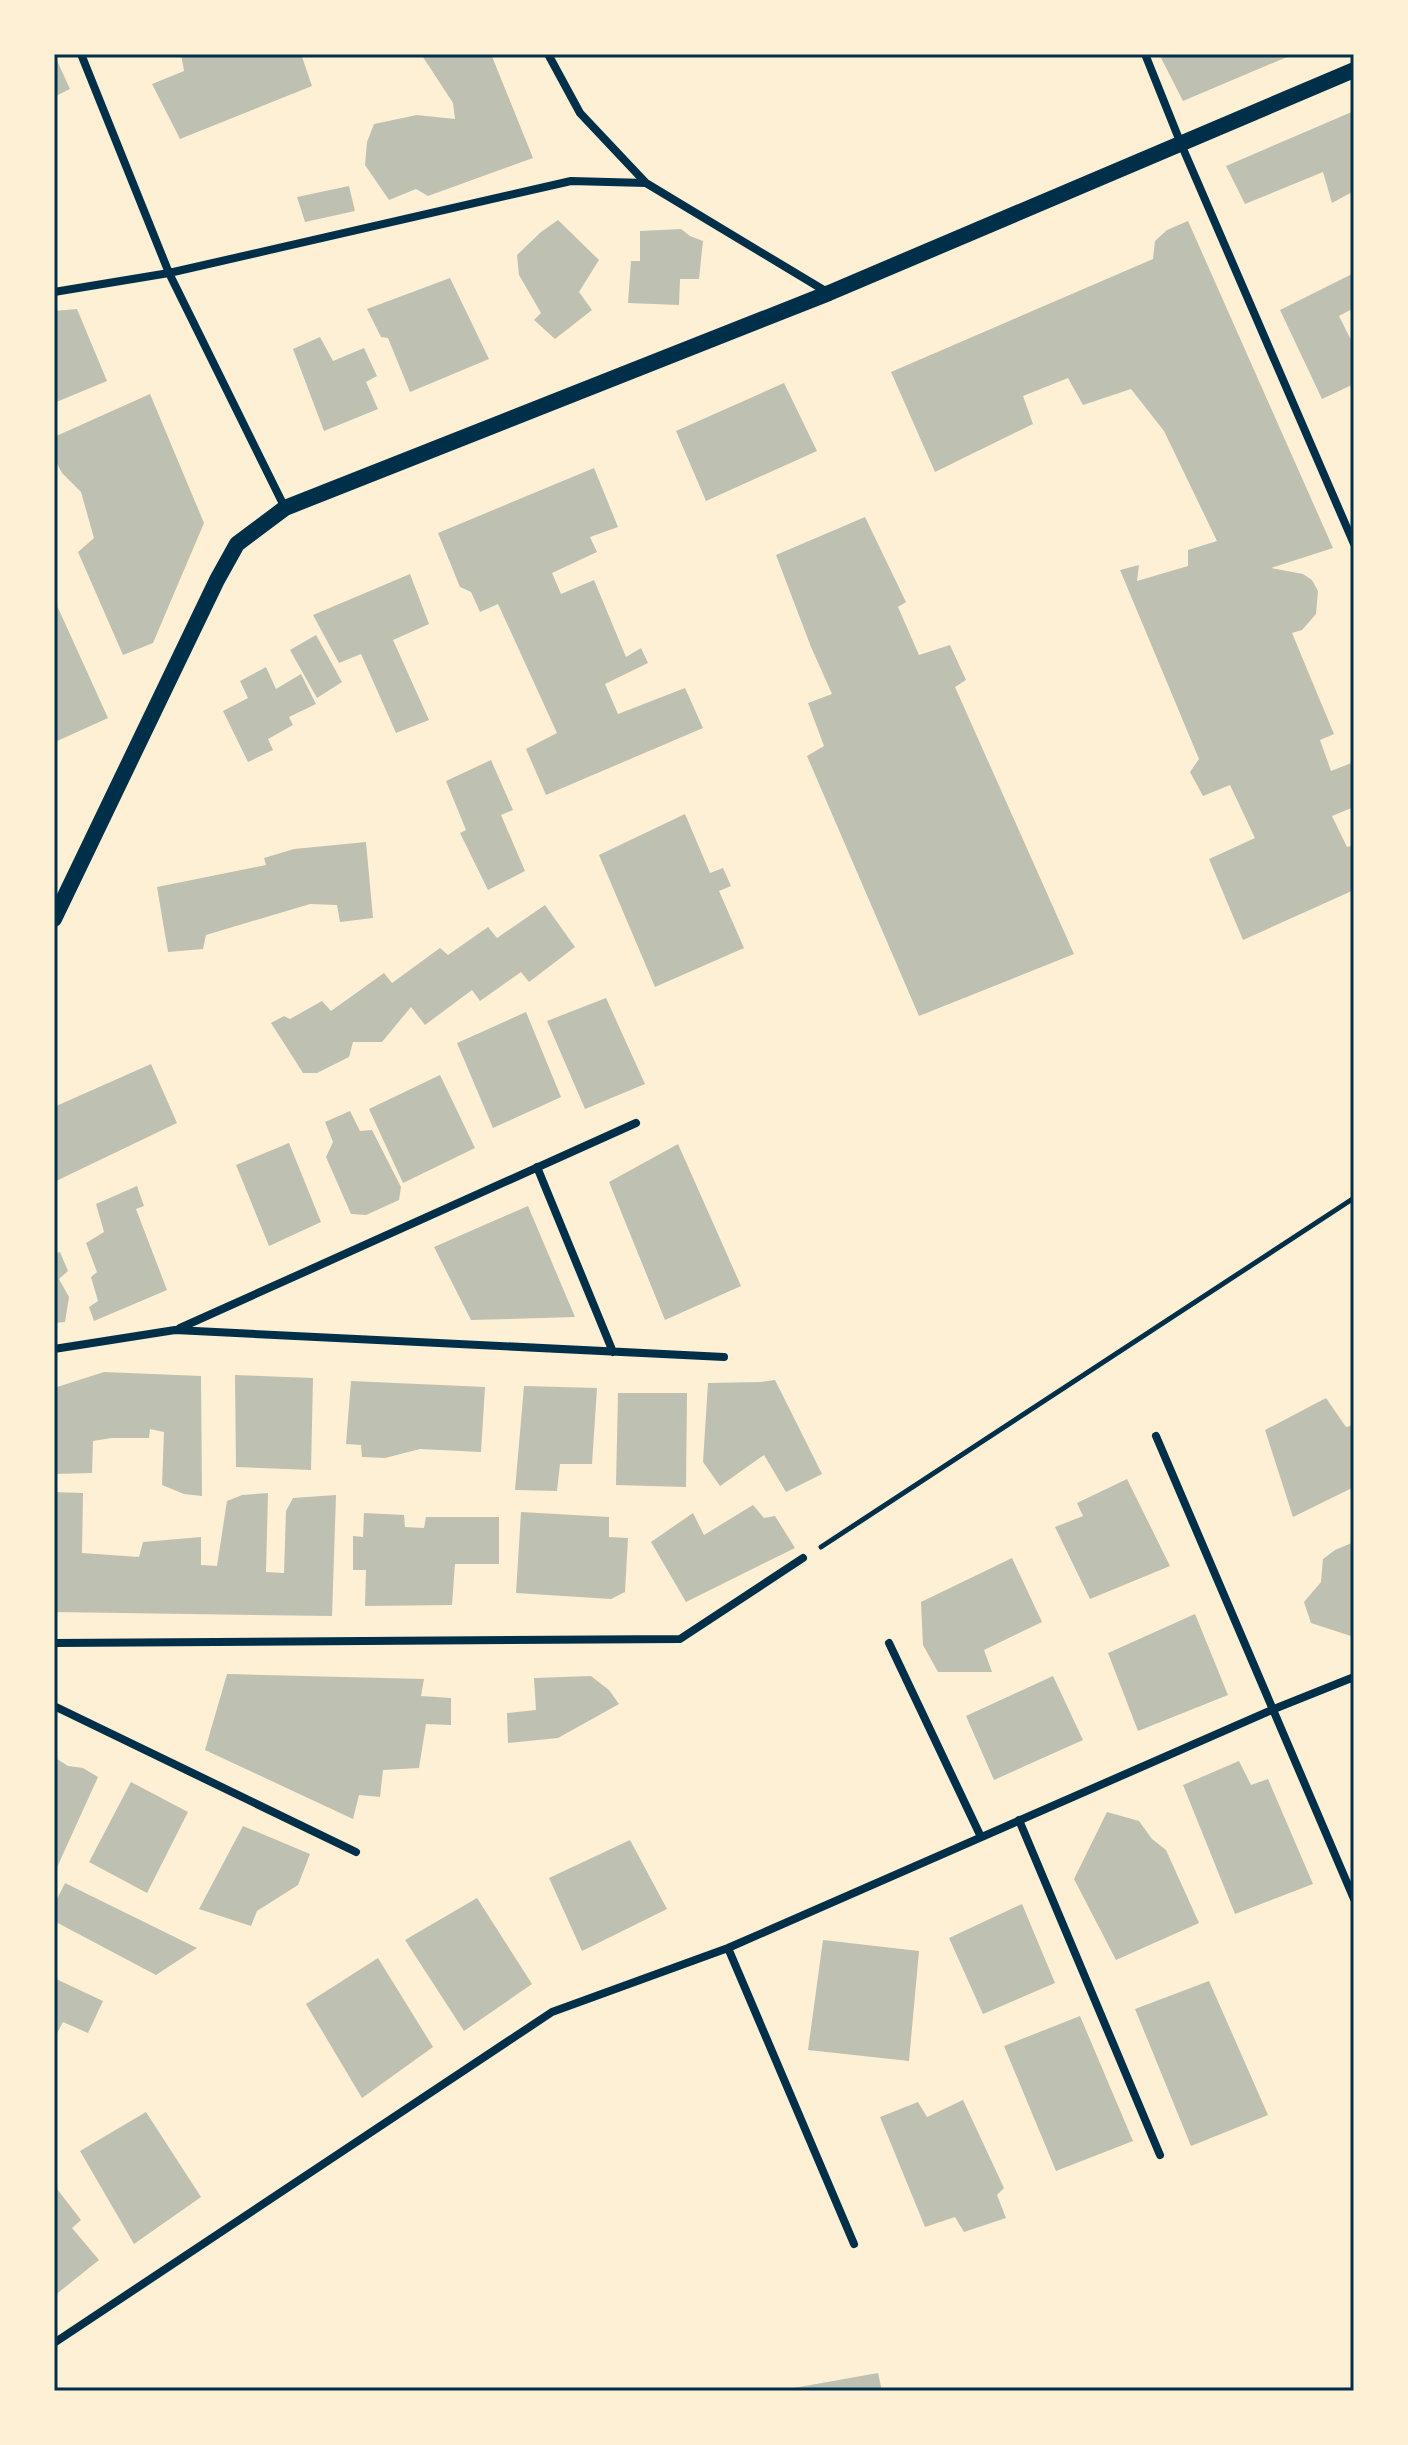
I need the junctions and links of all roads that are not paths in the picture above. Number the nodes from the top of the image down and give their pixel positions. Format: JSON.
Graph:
{"nodes":[{"id":1,"x":81,"y":54,"type":"edge"},
{"id":2,"x":548,"y":54,"type":"edge"},
{"id":3,"x":1145,"y":54,"type":"edge"},
{"id":4,"x":1354,"y":70,"type":"edge"},
{"id":5,"x":1181,"y":144,"type":"junction"},
{"id":6,"x":646,"y":183,"type":"junction"},
{"id":7,"x":169,"y":273,"type":"junction"},
{"id":8,"x":54,"y":292,"type":"edge"},
{"id":9,"x":829,"y":293,"type":"junction"},
{"id":10,"x":285,"y":508,"type":"junction"},
{"id":11,"x":1354,"y":544,"type":"edge"},
{"id":12,"x":54,"y":919,"type":"edge"},
{"id":13,"x":636,"y":1123,"type":"dead end"},
{"id":14,"x":537,"y":1167,"type":"junction"},
{"id":15,"x":175,"y":1330,"type":"junction"},
{"id":16,"x":54,"y":1349,"type":"edge"},
{"id":17,"x":613,"y":1352,"type":"junction"},
{"id":18,"x":724,"y":1357,"type":"dead end"},
{"id":19,"x":1156,"y":1436,"type":"dead end"},
{"id":20,"x":803,"y":1558,"type":"road end"},
{"id":21,"x":54,"y":1643,"type":"edge"},
{"id":22,"x":889,"y":1643,"type":"dead end"},
{"id":23,"x":1354,"y":1677,"type":"edge"},
{"id":24,"x":54,"y":1706,"type":"edge"},
{"id":25,"x":1274,"y":1709,"type":"junction"},
{"id":26,"x":1019,"y":1820,"type":"junction"},
{"id":27,"x":981,"y":1837,"type":"junction"},
{"id":28,"x":356,"y":1852,"type":"dead end"},
{"id":29,"x":1354,"y":1899,"type":"edge"},
{"id":30,"x":728,"y":1948,"type":"junction"},
{"id":31,"x":1160,"y":2155,"type":"dead end"},
{"id":32,"x":854,"y":2244,"type":"dead end"},
{"id":33,"x":54,"y":2343,"type":"edge"}],
"edges":[{"from":1,"to":7,"type":"street"},
{"from":2,"to":6,"type":"street"},
{"from":3,"to":5,"type":"street"},
{"from":4,"to":5,"type":"main road"},
{"from":5,"to":9,"type":"main road"},
{"from":5,"to":11,"type":"street"},
{"from":6,"to":7,"type":"street"},
{"from":6,"to":9,"type":"street"},
{"from":7,"to":8,"type":"street"},
{"from":7,"to":10,"type":"street"},
{"from":9,"to":10,"type":"main road"},
{"from":10,"to":12,"type":"main road"},
{"from":13,"to":14,"type":"street"},
{"from":14,"to":15,"type":"street"},
{"from":14,"to":17,"type":"street"},
{"from":15,"to":16,"type":"street"},
{"from":15,"to":17,"type":"street"},
{"from":17,"to":18,"type":"street"},
{"from":19,"to":25,"type":"street"},
{"from":20,"to":21,"type":"street"},
{"from":22,"to":27,"type":"street"},
{"from":23,"to":25,"type":"street"},
{"from":24,"to":28,"type":"street"},
{"from":25,"to":26,"type":"street"},
{"from":25,"to":29,"type":"street"},
{"from":26,"to":27,"type":"street"},
{"from":26,"to":31,"type":"street"},
{"from":27,"to":30,"type":"street"},
{"from":30,"to":32,"type":"street"},
{"from":30,"to":33,"type":"street"}]}
